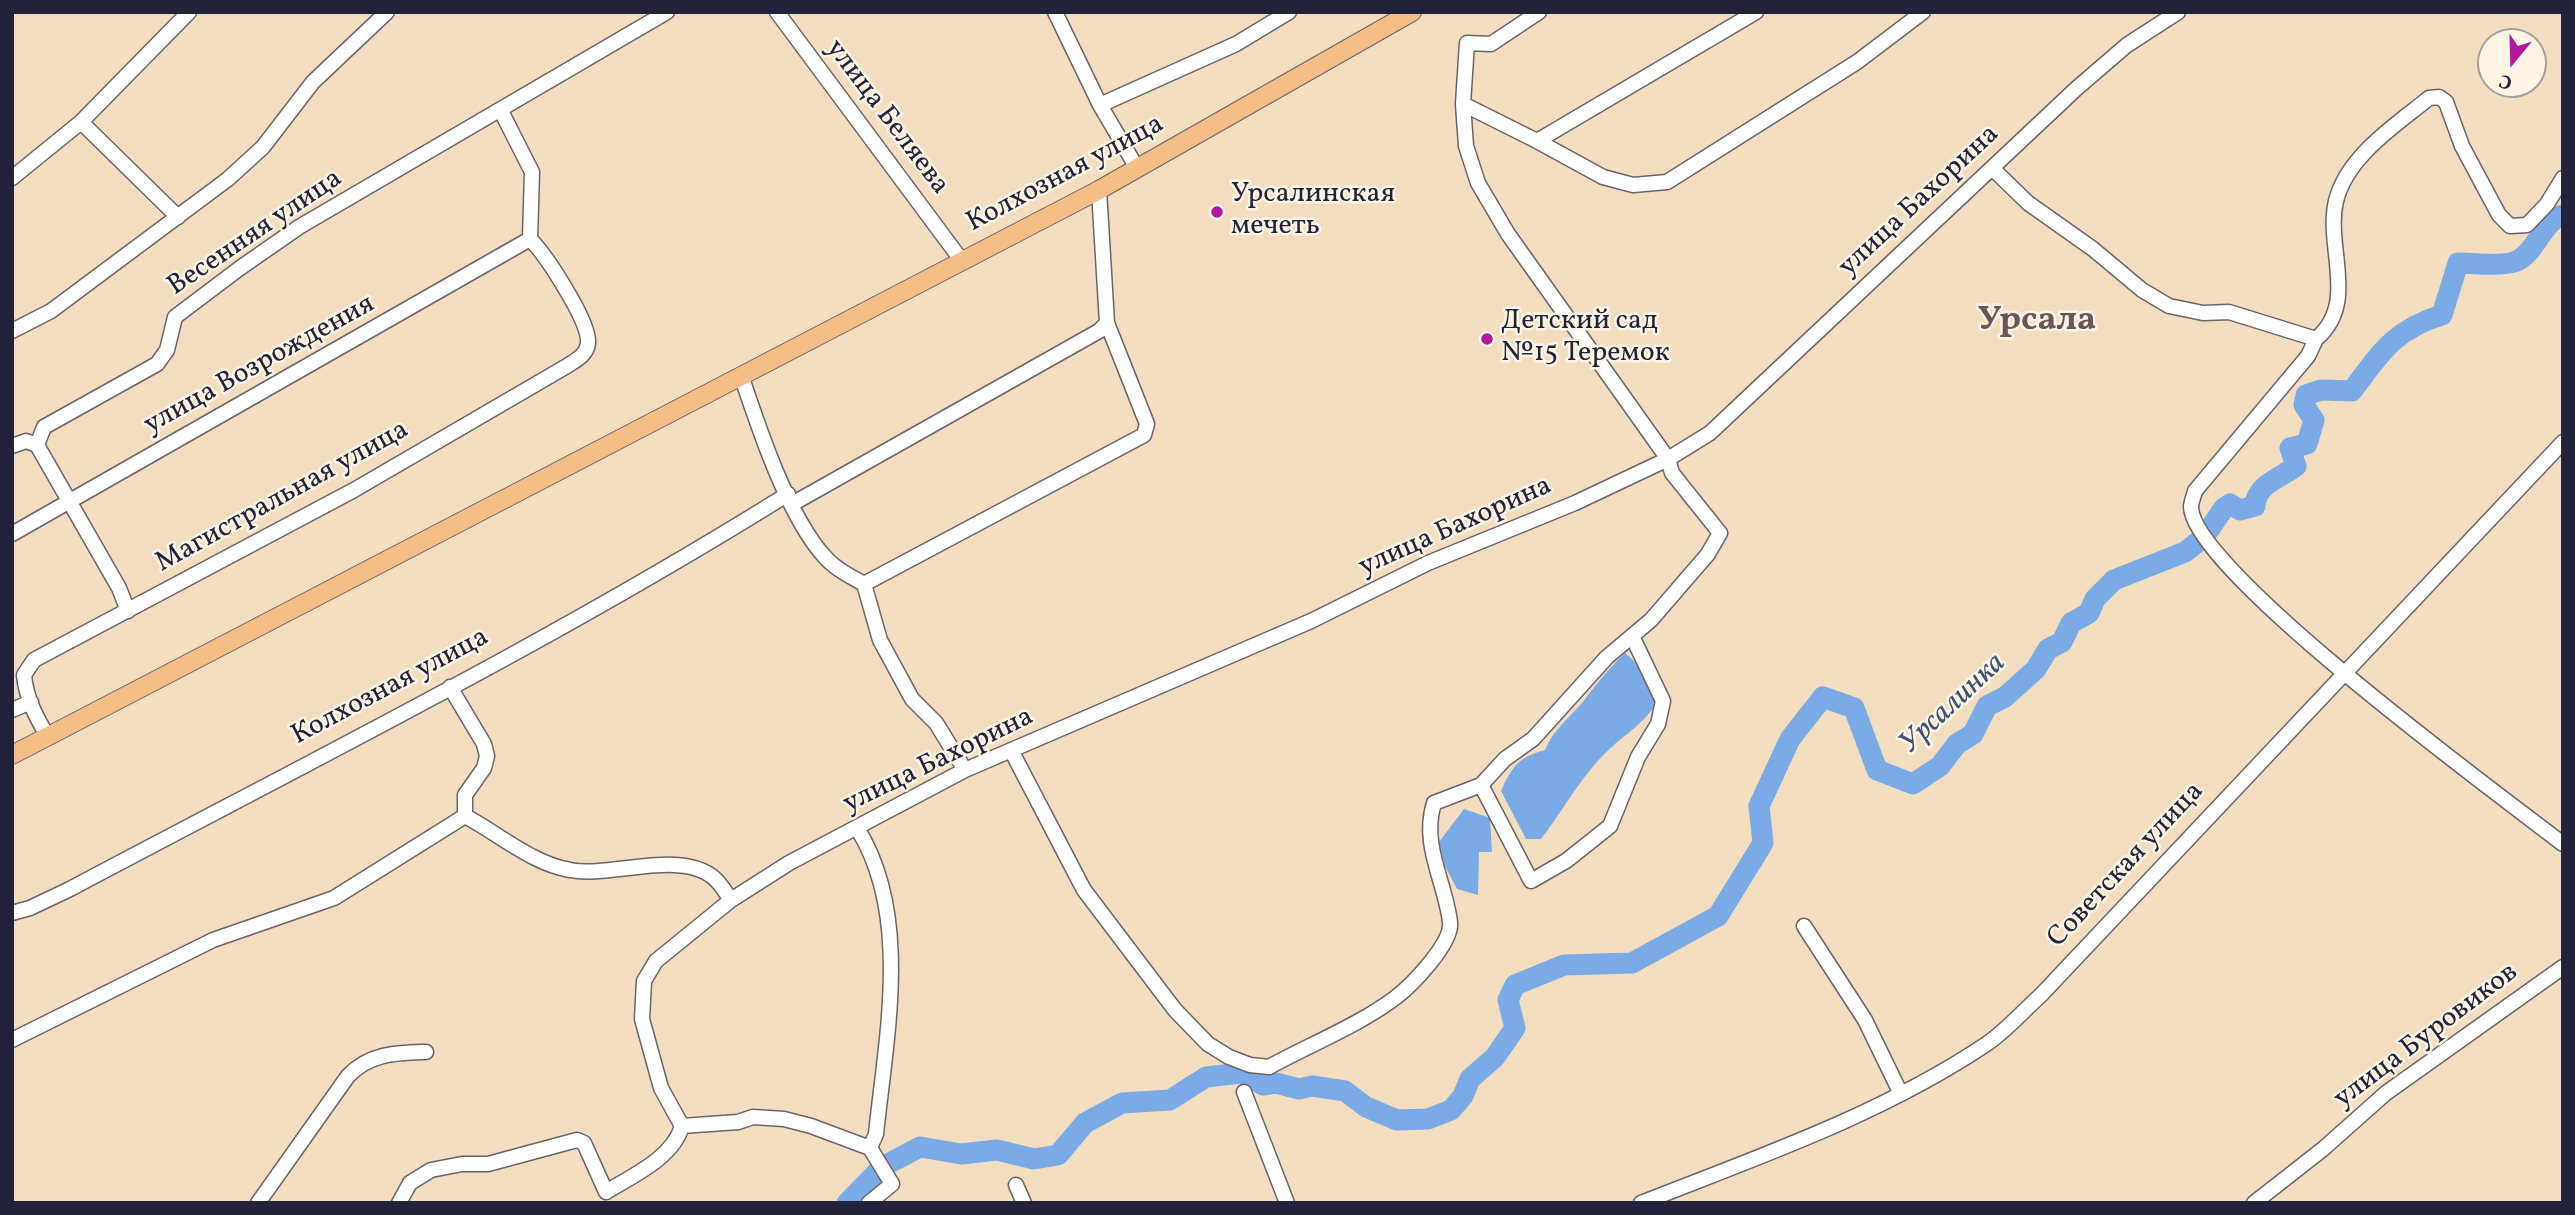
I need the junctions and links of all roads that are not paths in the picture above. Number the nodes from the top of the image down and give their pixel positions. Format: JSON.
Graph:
{"nodes":[{"id":1,"x":189,"y":12,"type":"edge"},
{"id":2,"x":387,"y":12,"type":"edge"},
{"id":3,"x":667,"y":12,"type":"edge"},
{"id":4,"x":776,"y":12,"type":"edge"},
{"id":5,"x":1055,"y":12,"type":"edge"},
{"id":6,"x":1289,"y":12,"type":"edge"},
{"id":7,"x":1412,"y":12,"type":"edge"},
{"id":8,"x":1539,"y":12,"type":"edge"},
{"id":9,"x":1756,"y":12,"type":"edge"},
{"id":10,"x":1923,"y":12,"type":"edge"},
{"id":11,"x":2178,"y":12,"type":"edge"},
{"id":12,"x":1463,"y":104,"type":"junction"},
{"id":13,"x":1100,"y":105,"type":"junction"},
{"id":14,"x":501,"y":111,"type":"junction"},
{"id":15,"x":81,"y":122,"type":"junction"},
{"id":16,"x":1537,"y":141,"type":"junction"},
{"id":17,"x":1137,"y":168,"type":"junction"},
{"id":18,"x":1992,"y":168,"type":"junction"},
{"id":19,"x":12,"y":178,"type":"edge"},
{"id":20,"x":2563,"y":178,"type":"edge"},
{"id":21,"x":1099,"y":190,"type":"junction"},
{"id":22,"x":178,"y":217,"type":"junction"},
{"id":23,"x":530,"y":239,"type":"junction"},
{"id":24,"x":962,"y":261,"type":"junction"},
{"id":25,"x":1107,"y":323,"type":"junction"},
{"id":26,"x":12,"y":331,"type":"edge"},
{"id":27,"x":2316,"y":339,"type":"junction"},
{"id":28,"x":741,"y":378,"type":"junction"},
{"id":29,"x":2563,"y":442,"type":"edge"},
{"id":30,"x":37,"y":445,"type":"junction"},
{"id":31,"x":12,"y":446,"type":"edge"},
{"id":32,"x":1668,"y":460,"type":"junction"},
{"id":33,"x":790,"y":499,"type":"junction"},
{"id":34,"x":68,"y":502,"type":"junction"},
{"id":35,"x":12,"y":534,"type":"edge"},
{"id":36,"x":864,"y":584,"type":"junction"},
{"id":37,"x":128,"y":611,"type":"junction"},
{"id":38,"x":1632,"y":636,"type":"junction"},
{"id":39,"x":2344,"y":673,"type":"junction"},
{"id":40,"x":450,"y":687,"type":"junction"},
{"id":41,"x":30,"y":702,"type":"junction"},
{"id":42,"x":12,"y":710,"type":"edge"},
{"id":43,"x":48,"y":737,"type":"junction"},
{"id":44,"x":1012,"y":752,"type":"junction"},
{"id":45,"x":12,"y":755,"type":"edge"},
{"id":46,"x":965,"y":770,"type":"junction"},
{"id":47,"x":1481,"y":785,"type":"junction"},
{"id":48,"x":465,"y":816,"type":"junction"},
{"id":49,"x":857,"y":828,"type":"junction"},
{"id":50,"x":2563,"y":844,"type":"edge"},
{"id":51,"x":731,"y":900,"type":"junction"},
{"id":52,"x":12,"y":913,"type":"edge"},
{"id":53,"x":1804,"y":926,"type":"dead end"},
{"id":54,"x":2563,"y":967,"type":"edge"},
{"id":55,"x":12,"y":1040,"type":"edge"},
{"id":56,"x":426,"y":1052,"type":"dead end"},
{"id":57,"x":1244,"y":1092,"type":"dead end"},
{"id":58,"x":1900,"y":1092,"type":"junction"},
{"id":59,"x":682,"y":1126,"type":"junction"},
{"id":60,"x":870,"y":1148,"type":"junction"},
{"id":61,"x":1016,"y":1185,"type":"dead end"},
{"id":62,"x":258,"y":1203,"type":"edge"},
{"id":63,"x":398,"y":1203,"type":"edge"},
{"id":64,"x":869,"y":1203,"type":"edge"},
{"id":65,"x":1024,"y":1203,"type":"edge"},
{"id":66,"x":1287,"y":1203,"type":"edge"},
{"id":67,"x":1641,"y":1203,"type":"edge"},
{"id":68,"x":2254,"y":1203,"type":"edge"}],
"edges":[{"from":1,"to":15,"type":"street"},
{"from":2,"to":22,"type":"street"},
{"from":3,"to":14,"type":"street","name":"Весенняя улица"},
{"from":4,"to":24,"type":"street","name":"улица Беляева"},
{"from":5,"to":13,"type":"street"},
{"from":6,"to":13,"type":"street"},
{"from":7,"to":17,"type":"main road","name":"Колхозная улица"},
{"from":8,"to":12,"type":"street"},
{"from":9,"to":16,"type":"street"},
{"from":10,"to":16,"type":"street"},
{"from":11,"to":18,"type":"street","name":"улица Бахорина"},
{"from":12,"to":16,"type":"street"},
{"from":12,"to":32,"type":"street"},
{"from":13,"to":17,"type":"street"},
{"from":14,"to":23,"type":"street"},
{"from":14,"to":30,"type":"street","name":"Весенняя улица"},
{"from":15,"to":19,"type":"street"},
{"from":15,"to":22,"type":"street"},
{"from":17,"to":21,"type":"main road","name":"Колхозная улица"},
{"from":18,"to":27,"type":"street"},
{"from":18,"to":32,"type":"street","name":"улица Бахорина"},
{"from":20,"to":27,"type":"street"},
{"from":21,"to":24,"type":"main road","name":"Колхозная улица"},
{"from":21,"to":25,"type":"street"},
{"from":22,"to":26,"type":"street"},
{"from":23,"to":34,"type":"street","name":"улица Возрождения"},
{"from":23,"to":37,"type":"street","name":"Магистральная улица"},
{"from":24,"to":28,"type":"main road","name":"Колхозная улица"},
{"from":25,"to":33,"type":"street","name":"Колхозная улица"},
{"from":25,"to":36,"type":"street"},
{"from":27,"to":39,"type":"street"},
{"from":28,"to":33,"type":"street"},
{"from":28,"to":43,"type":"main road","name":"Колхозная улица"},
{"from":29,"to":39,"type":"street","name":"Советская улица"},
{"from":30,"to":31,"type":"street"},
{"from":30,"to":34,"type":"street"},
{"from":32,"to":38,"type":"street"},
{"from":32,"to":44,"type":"street","name":"улица Бахорина"},
{"from":33,"to":36,"type":"street"},
{"from":33,"to":40,"type":"street","name":"Колхозная улица"},
{"from":34,"to":35,"type":"street","name":"улица Возрождения"},
{"from":34,"to":37,"type":"street"},
{"from":36,"to":46,"type":"street"},
{"from":37,"to":41,"type":"street","name":"Магистральная улица"},
{"from":38,"to":47,"type":"street"},
{"from":38,"to":47,"type":"street"},
{"from":39,"to":50,"type":"street"},
{"from":39,"to":58,"type":"street","name":"Советская улица"},
{"from":40,"to":48,"type":"street"},
{"from":40,"to":52,"type":"street","name":"Колхозная улица"},
{"from":41,"to":42,"type":"street"},
{"from":41,"to":43,"type":"street","name":"Магистральная улица"},
{"from":43,"to":45,"type":"main road","name":"Колхозная улица"},
{"from":44,"to":46,"type":"street","name":"улица Бахорина"},
{"from":44,"to":47,"type":"street"},
{"from":46,"to":49,"type":"street","name":"улица Бахорина"},
{"from":48,"to":51,"type":"street"},
{"from":48,"to":55,"type":"street"},
{"from":49,"to":51,"type":"street","name":"улица Бахорина"},
{"from":49,"to":60,"type":"street"},
{"from":51,"to":59,"type":"street","name":"улица Бахорина"},
{"from":53,"to":58,"type":"street"},
{"from":54,"to":68,"type":"street","name":"улица Буровиков"},
{"from":56,"to":62,"type":"street"},
{"from":57,"to":66,"type":"street"},
{"from":58,"to":67,"type":"street","name":"Советская улица"},
{"from":59,"to":60,"type":"street"},
{"from":59,"to":63,"type":"street"},
{"from":60,"to":64,"type":"street"},
{"from":61,"to":65,"type":"street"}]}
